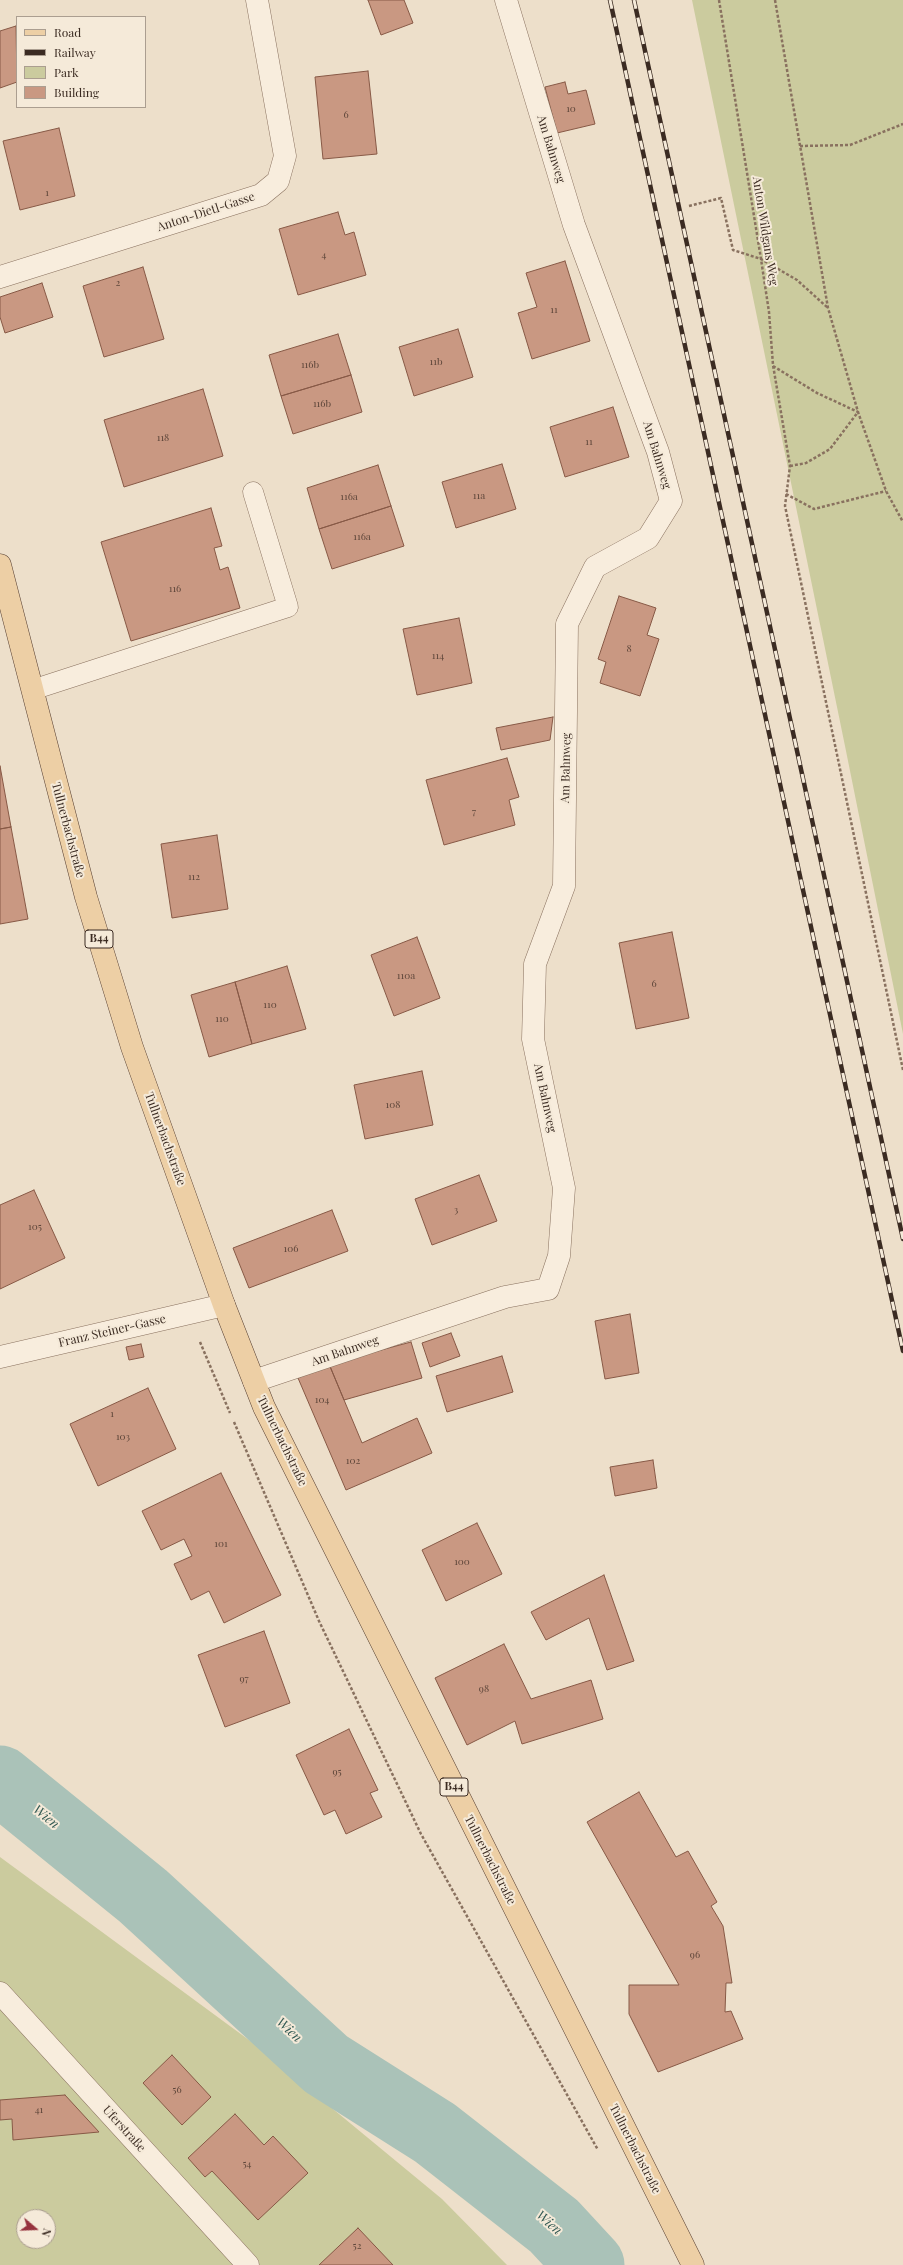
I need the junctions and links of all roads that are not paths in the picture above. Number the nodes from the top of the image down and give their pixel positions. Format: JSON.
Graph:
{"nodes":[{"id":1,"x":257,"y":0,"type":"edge"},
{"id":2,"x":506,"y":0,"type":"edge"},
{"id":3,"x":0,"y":277,"type":"edge"},
{"id":4,"x":253,"y":492,"type":"dead end"},
{"id":5,"x":0,"y":565,"type":"edge"},
{"id":6,"x":32,"y":690,"type":"junction"},
{"id":7,"x":224,"y":1305,"type":"junction"},
{"id":8,"x":0,"y":1357,"type":"edge"},
{"id":9,"x":254,"y":1381,"type":"junction"},
{"id":10,"x":0,"y":1993,"type":"edge"},
{"id":11,"x":248,"y":2265,"type":"edge"},
{"id":12,"x":693,"y":2265,"type":"edge"}],
"edges":[{"from":1,"to":3,"type":"street","name":"Anton-Dietl-Gasse"},
{"from":2,"to":9,"type":"street","name":"Am Bahnweg"},
{"from":4,"to":6,"type":"lane"},
{"from":5,"to":6,"type":"main road","name":"Tullnerbachstraße","number":"B44"},
{"from":6,"to":7,"type":"main road","name":"Tullnerbachstraße","number":"B44"},
{"from":7,"to":8,"type":"street","name":"Franz Steiner-Gasse"},
{"from":7,"to":9,"type":"main road","name":"Tullnerbachstraße","number":"B44"},
{"from":9,"to":12,"type":"main road","name":"Tullnerbachstraße","number":"B44"},
{"from":10,"to":11,"type":"street","name":"Uferstraße"}]}
